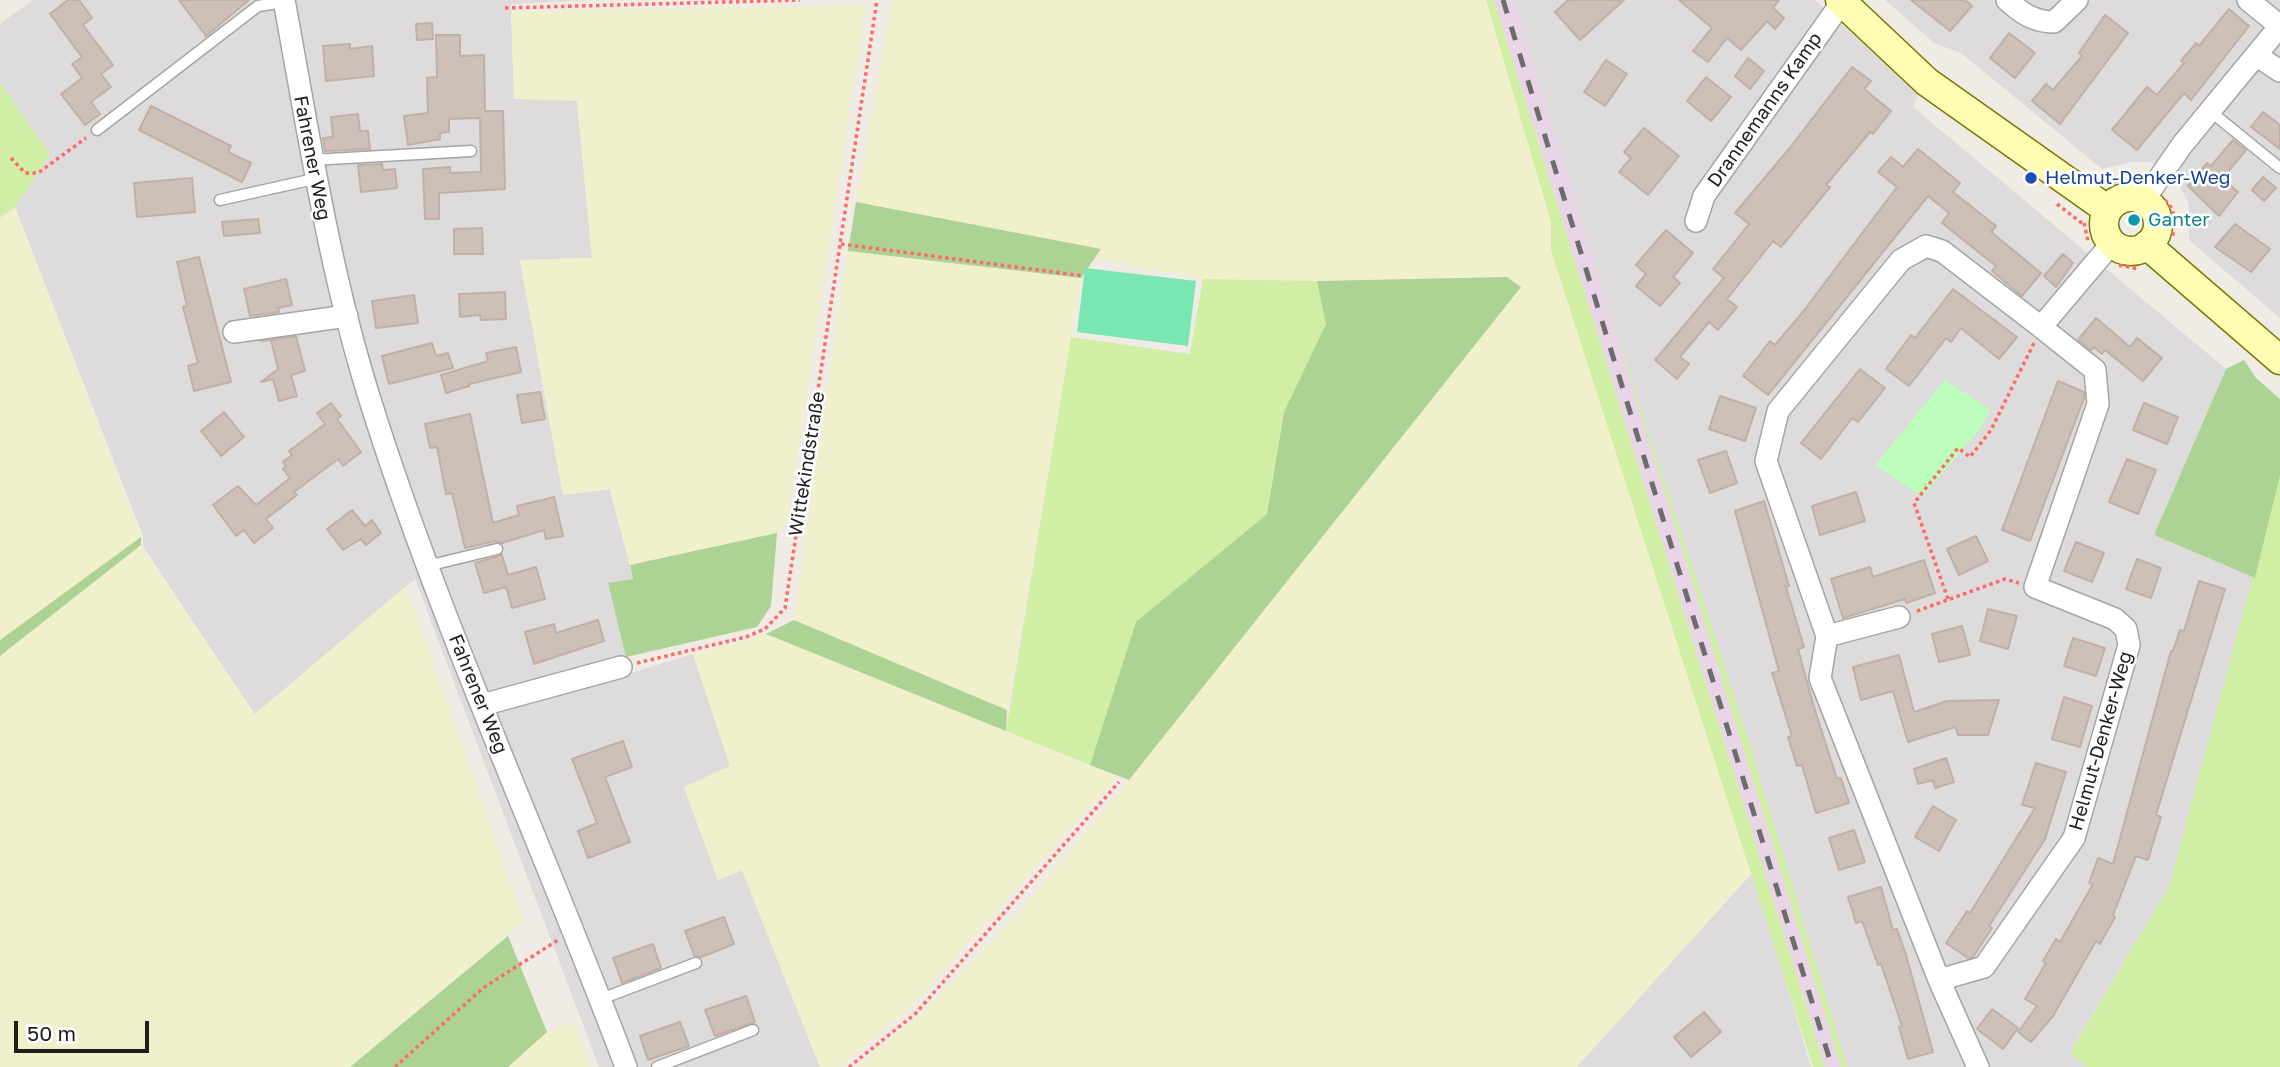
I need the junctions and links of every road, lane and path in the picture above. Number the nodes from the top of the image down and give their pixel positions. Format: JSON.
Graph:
{"nodes":[{"id":1,"x":800,"y":0,"type":"edge"},
{"id":2,"x":877,"y":0,"type":"edge"},
{"id":3,"x":2007,"y":0,"type":"edge"},
{"id":4,"x":2077,"y":0,"type":"edge"},
{"id":5,"x":2248,"y":0,"type":"edge"},
{"id":6,"x":284,"y":1,"type":"edge"},
{"id":7,"x":1841,"y":1,"type":"edge"},
{"id":8,"x":505,"y":8,"type":"dead end"},
{"id":9,"x":2280,"y":26,"type":"edge"},
{"id":10,"x":2256,"y":55,"type":"junction"},
{"id":11,"x":2280,"y":71,"type":"edge"},
{"id":12,"x":2210,"y":111,"type":"junction"},
{"id":13,"x":97,"y":130,"type":"joint"},
{"id":14,"x":471,"y":151,"type":"dead end"},
{"id":15,"x":11,"y":159,"type":"dead end"},
{"id":16,"x":2280,"y":168,"type":"edge"},
{"id":17,"x":312,"y":169,"type":"junction"},
{"id":18,"x":220,"y":200,"type":"dead end"},
{"id":19,"x":2144,"y":200,"type":"junction"},
{"id":20,"x":2108,"y":210,"type":"junction"},
{"id":21,"x":1696,"y":221,"type":"dead end"},
{"id":22,"x":2112,"y":243,"type":"junction"},
{"id":23,"x":841,"y":244,"type":"junction"},
{"id":24,"x":2147,"y":245,"type":"junction"},
{"id":25,"x":1084,"y":276,"type":"dead end"},
{"id":26,"x":347,"y":316,"type":"junction"},
{"id":27,"x":2041,"y":327,"type":"junction"},
{"id":28,"x":234,"y":331,"type":"dead end"},
{"id":29,"x":2280,"y":360,"type":"edge"},
{"id":30,"x":497,"y":548,"type":"dead end"},
{"id":31,"x":427,"y":566,"type":"junction"},
{"id":32,"x":2035,"y":587,"type":"junction"},
{"id":33,"x":1948,"y":599,"type":"junction"},
{"id":34,"x":1899,"y":617,"type":"joint"},
{"id":35,"x":1827,"y":636,"type":"junction"},
{"id":36,"x":621,"y":667,"type":"joint"},
{"id":37,"x":482,"y":705,"type":"junction"},
{"id":38,"x":1119,"y":782,"type":"dead end"},
{"id":39,"x":575,"y":930,"type":"junction"},
{"id":40,"x":696,"y":963,"type":"dead end"},
{"id":41,"x":1938,"y":980,"type":"junction"},
{"id":42,"x":601,"y":999,"type":"junction"},
{"id":43,"x":753,"y":1030,"type":"dead end"},
{"id":44,"x":395,"y":1067,"type":"edge"},
{"id":45,"x":626,"y":1067,"type":"edge"},
{"id":46,"x":657,"y":1067,"type":"edge"},
{"id":47,"x":849,"y":1067,"type":"edge"},
{"id":48,"x":1978,"y":1067,"type":"edge"}],
"edges":[{"from":1,"to":8,"type":"path"},
{"from":2,"to":23,"type":"path","name":"Wittekindstraße"},
{"from":3,"to":4,"type":"street"},
{"from":5,"to":9,"type":"street"},
{"from":6,"to":13,"type":"lane"},
{"from":6,"to":17,"type":"street","name":"Fahrener Weg"},
{"from":7,"to":20,"type":"street"},
{"from":7,"to":21,"type":"street","name":"Drannemanns Kamp"},
{"from":9,"to":10,"type":"street"},
{"from":10,"to":11,"type":"street"},
{"from":10,"to":12,"type":"street"},
{"from":12,"to":16,"type":"lane"},
{"from":12,"to":19,"type":"street"},
{"from":13,"to":15,"type":"path"},
{"from":14,"to":17,"type":"lane"},
{"from":17,"to":18,"type":"lane"},
{"from":17,"to":26,"type":"street","name":"Fahrener Weg"},
{"from":19,"to":20,"type":"street"},
{"from":19,"to":24,"type":"street"},
{"from":20,"to":22,"type":"street"},
{"from":22,"to":24,"type":"street"},
{"from":22,"to":27,"type":"street"},
{"from":23,"to":25,"type":"path"},
{"from":23,"to":36,"type":"path","name":"Wittekindstraße"},
{"from":24,"to":29,"type":"street"},
{"from":26,"to":28,"type":"street"},
{"from":26,"to":31,"type":"street","name":"Fahrener Weg"},
{"from":27,"to":32,"type":"street"},
{"from":27,"to":33,"type":"path"},
{"from":27,"to":35,"type":"street"},
{"from":30,"to":31,"type":"lane"},
{"from":31,"to":37,"type":"street","name":"Fahrener Weg"},
{"from":32,"to":33,"type":"path"},
{"from":32,"to":41,"type":"street","name":"Helmut-Denker-Weg"},
{"from":33,"to":34,"type":"path"},
{"from":34,"to":35,"type":"street"},
{"from":35,"to":41,"type":"street"},
{"from":36,"to":37,"type":"street"},
{"from":37,"to":39,"type":"street","name":"Fahrener Weg"},
{"from":38,"to":47,"type":"path"},
{"from":39,"to":42,"type":"street","name":"Fahrener Weg"},
{"from":39,"to":44,"type":"path"},
{"from":40,"to":42,"type":"lane"},
{"from":41,"to":48,"type":"street"},
{"from":42,"to":45,"type":"street","name":"Fahrener Weg"},
{"from":43,"to":46,"type":"lane"}]}
